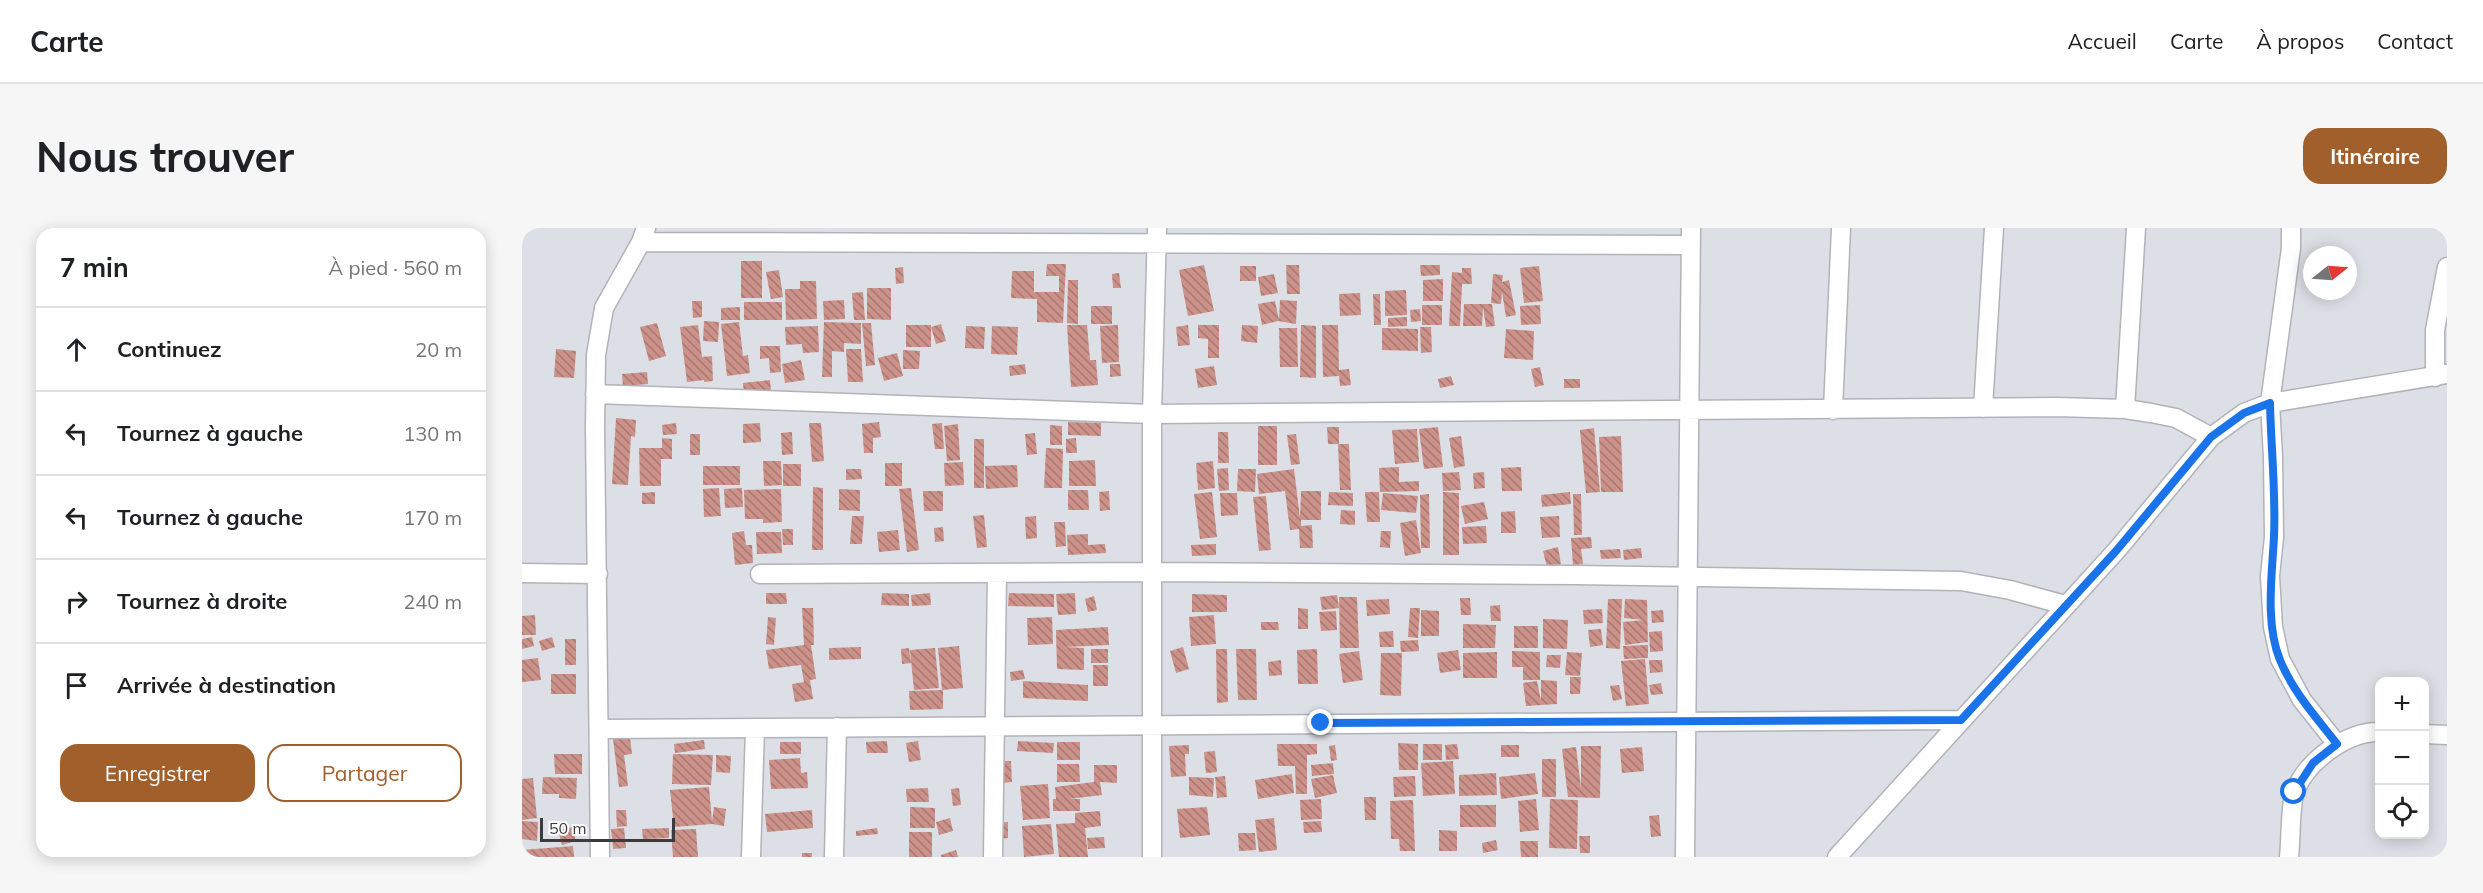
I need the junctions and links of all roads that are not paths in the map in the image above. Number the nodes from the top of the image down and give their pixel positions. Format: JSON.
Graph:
{"nodes":[{"id":1,"x":1841,"y":228,"type":"edge"},
{"id":2,"x":1994,"y":228,"type":"edge"},
{"id":3,"x":2136,"y":228,"type":"edge"},
{"id":4,"x":2291,"y":228,"type":"edge"},
{"id":5,"x":644,"y":235,"type":"edge"},
{"id":6,"x":1156,"y":235,"type":"edge"},
{"id":7,"x":1451,"y":236,"type":"edge"},
{"id":8,"x":1691,"y":236,"type":"edge"},
{"id":9,"x":2447,"y":267,"type":"edge"},
{"id":10,"x":2441,"y":376,"type":"edge"},
{"id":11,"x":595,"y":394,"type":"junction"},
{"id":12,"x":2270,"y":403,"type":"junction"},
{"id":13,"x":1983,"y":408,"type":"junction"},
{"id":14,"x":2125,"y":409,"type":"junction"},
{"id":15,"x":1689,"y":410,"type":"junction"},
{"id":16,"x":1833,"y":410,"type":"junction"},
{"id":17,"x":1152,"y":414,"type":"junction"},
{"id":18,"x":2211,"y":437,"type":"junction"},
{"id":19,"x":1152,"y":572,"type":"junction"},
{"id":20,"x":522,"y":573,"type":"edge"},
{"id":21,"x":598,"y":574,"type":"junction"},
{"id":22,"x":760,"y":574,"type":"dead end"},
{"id":23,"x":997,"y":574,"type":"junction"},
{"id":24,"x":1688,"y":576,"type":"junction"},
{"id":25,"x":2065,"y":605,"type":"junction"},
{"id":26,"x":1961,"y":720,"type":"junction"},
{"id":27,"x":1686,"y":723,"type":"junction"},
{"id":28,"x":1152,"y":725,"type":"junction"},
{"id":29,"x":993,"y":726,"type":"junction"},
{"id":30,"x":755,"y":728,"type":"junction"},
{"id":31,"x":837,"y":728,"type":"junction"},
{"id":32,"x":599,"y":729,"type":"junction"},
{"id":33,"x":2375,"y":732,"type":"edge"},
{"id":34,"x":2429,"y":734,"type":"edge"},
{"id":35,"x":2447,"y":735,"type":"edge"},
{"id":36,"x":2337,"y":744,"type":"junction"},
{"id":37,"x":600,"y":857,"type":"edge"},
{"id":38,"x":751,"y":857,"type":"edge"},
{"id":39,"x":834,"y":857,"type":"edge"},
{"id":40,"x":993,"y":857,"type":"edge"},
{"id":41,"x":1152,"y":857,"type":"edge"},
{"id":42,"x":1685,"y":857,"type":"edge"},
{"id":43,"x":1837,"y":857,"type":"edge"},
{"id":44,"x":2289,"y":857,"type":"edge"}],
"edges":[{"from":1,"to":16,"type":"street"},
{"from":2,"to":13,"type":"street"},
{"from":3,"to":14,"type":"street"},
{"from":4,"to":12,"type":"street"},
{"from":5,"to":6,"type":"street"},
{"from":5,"to":11,"type":"street"},
{"from":6,"to":7,"type":"street"},
{"from":6,"to":17,"type":"street"},
{"from":7,"to":8,"type":"street"},
{"from":8,"to":15,"type":"street"},
{"from":9,"to":10,"type":"street"},
{"from":10,"to":12,"type":"street"},
{"from":11,"to":17,"type":"street"},
{"from":11,"to":21,"type":"street"},
{"from":12,"to":18,"type":"street"},
{"from":12,"to":36,"type":"street"},
{"from":13,"to":14,"type":"street"},
{"from":13,"to":16,"type":"street"},
{"from":14,"to":18,"type":"street"},
{"from":15,"to":16,"type":"street"},
{"from":15,"to":17,"type":"street"},
{"from":15,"to":24,"type":"street"},
{"from":17,"to":19,"type":"street"},
{"from":18,"to":25,"type":"street"},
{"from":19,"to":23,"type":"street"},
{"from":19,"to":24,"type":"street"},
{"from":19,"to":28,"type":"street"},
{"from":20,"to":21,"type":"street"},
{"from":21,"to":32,"type":"street"},
{"from":22,"to":23,"type":"street"},
{"from":23,"to":29,"type":"street"},
{"from":24,"to":25,"type":"street"},
{"from":24,"to":27,"type":"street"},
{"from":25,"to":26,"type":"street"},
{"from":26,"to":27,"type":"street"},
{"from":26,"to":43,"type":"street"},
{"from":27,"to":28,"type":"street"},
{"from":27,"to":42,"type":"street"},
{"from":28,"to":29,"type":"street"},
{"from":28,"to":41,"type":"street"},
{"from":29,"to":31,"type":"street"},
{"from":29,"to":40,"type":"street"},
{"from":30,"to":31,"type":"street"},
{"from":30,"to":32,"type":"street"},
{"from":30,"to":38,"type":"street"},
{"from":31,"to":39,"type":"street"},
{"from":32,"to":37,"type":"street"},
{"from":33,"to":36,"type":"street"},
{"from":34,"to":35,"type":"street"},
{"from":36,"to":44,"type":"street"}]}
